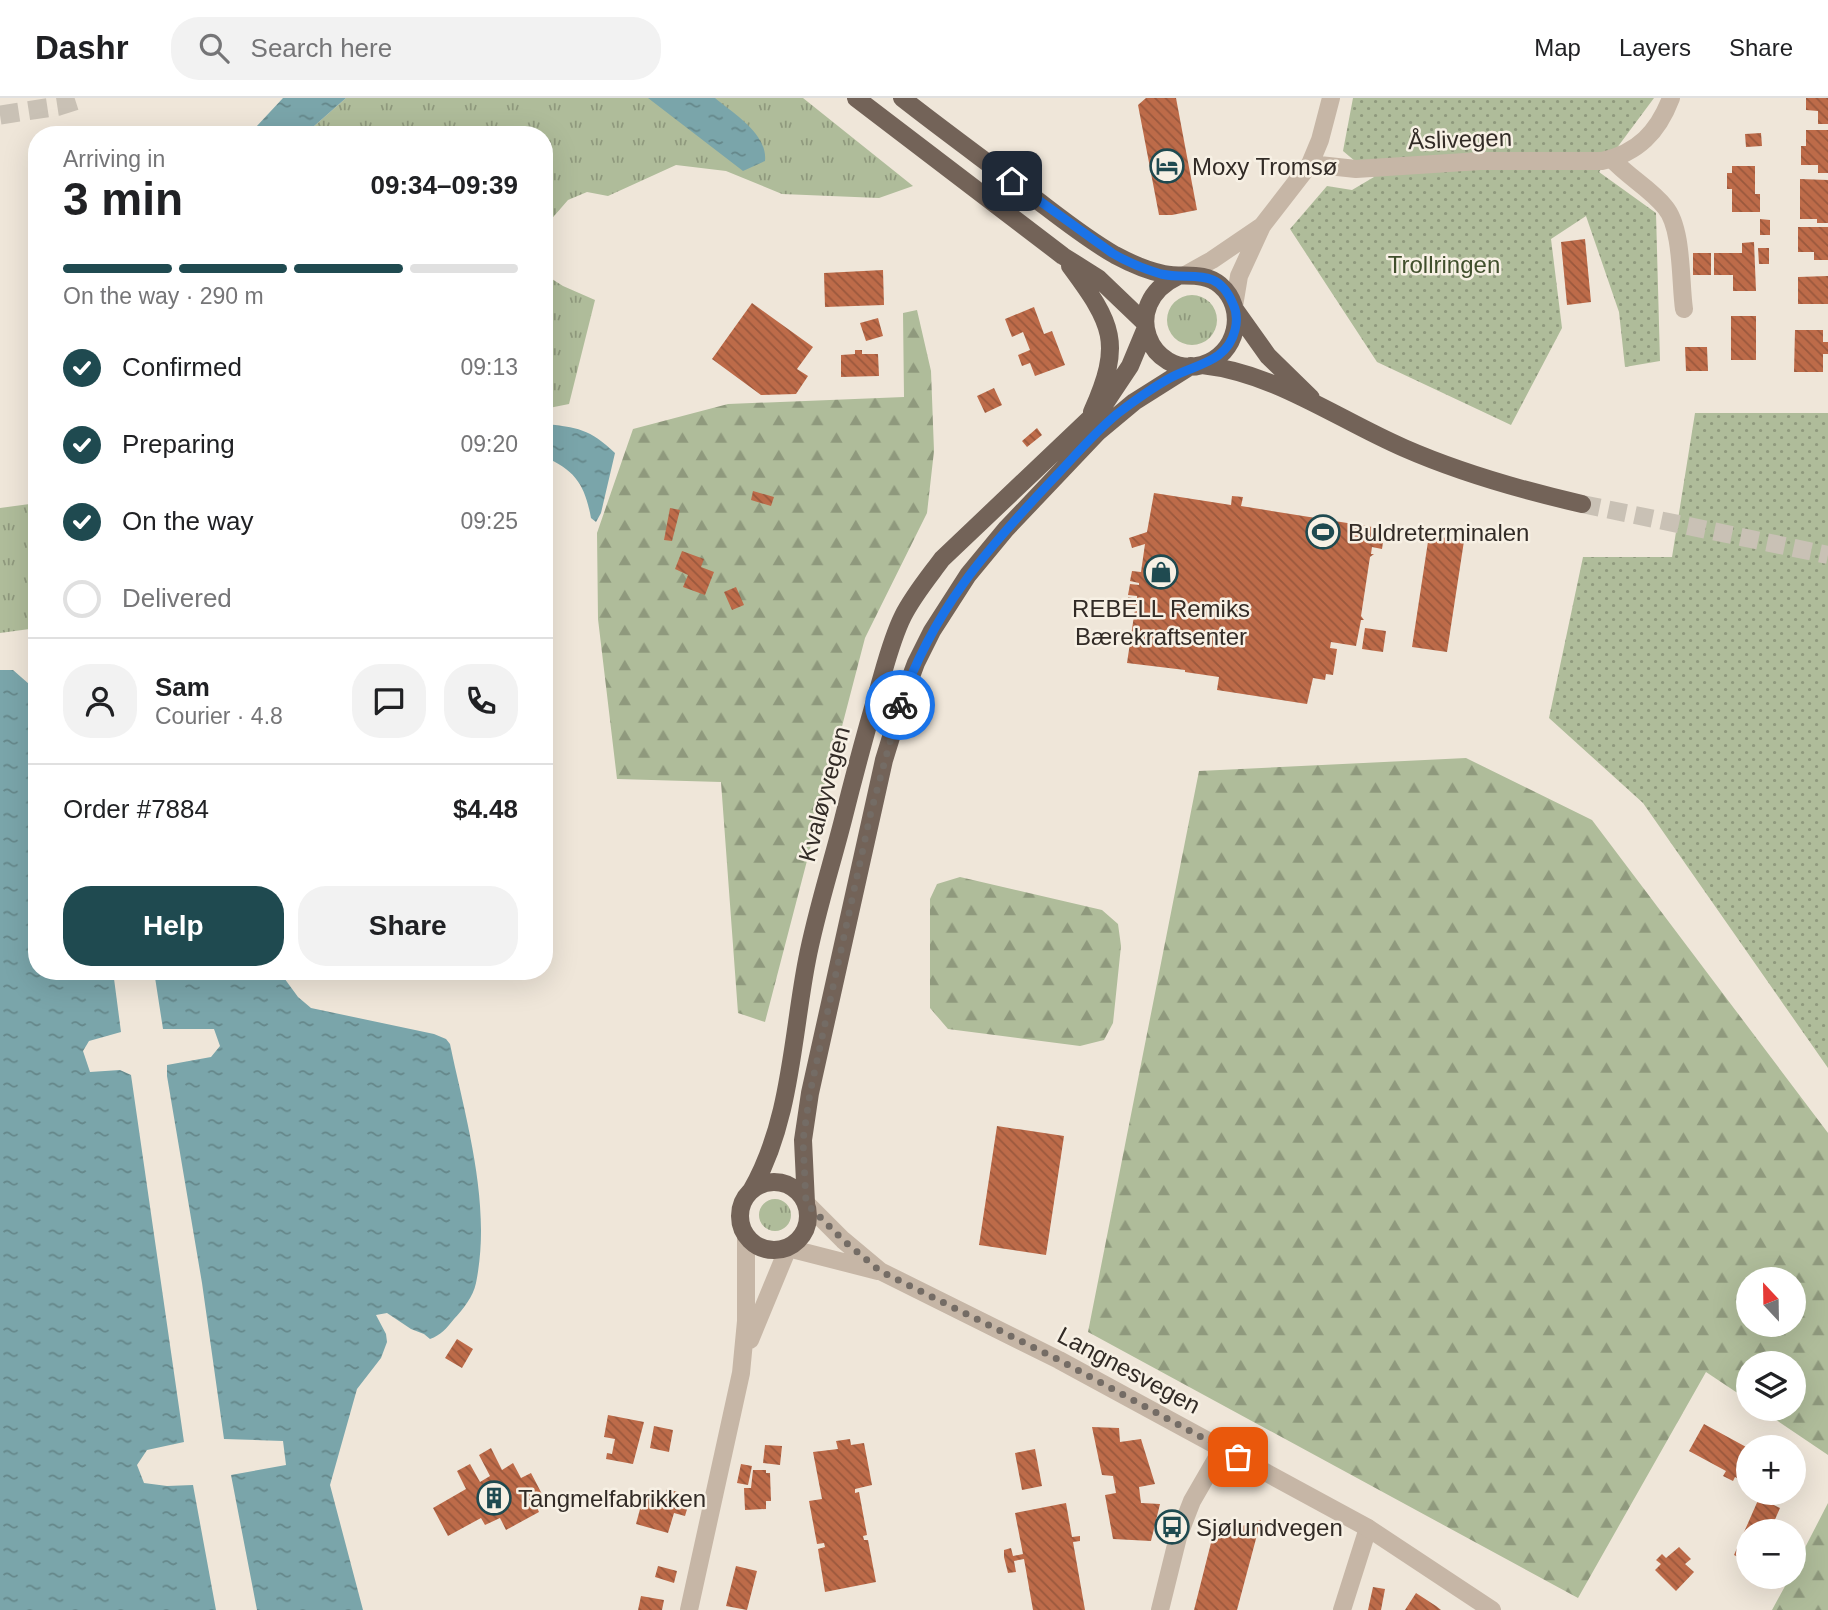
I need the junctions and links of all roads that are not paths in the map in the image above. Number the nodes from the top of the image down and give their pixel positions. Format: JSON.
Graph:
{"nodes":[{"id":1,"x":856,"y":98,"type":"edge"},
{"id":2,"x":902,"y":98,"type":"edge"},
{"id":3,"x":1331,"y":98,"type":"edge"},
{"id":4,"x":1671,"y":98,"type":"edge"},
{"id":5,"x":1612,"y":159,"type":"junction"},
{"id":6,"x":1310,"y":163,"type":"junction"},
{"id":7,"x":1262,"y":226,"type":"junction"},
{"id":8,"x":1063,"y":256,"type":"junction"},
{"id":9,"x":1182,"y":275,"type":"junction"},
{"id":10,"x":1235,"y":308,"type":"junction"},
{"id":11,"x":1684,"y":309,"type":"dead end"},
{"id":12,"x":1145,"y":326,"type":"junction"},
{"id":13,"x":1196,"y":366,"type":"junction"},
{"id":14,"x":1315,"y":404,"type":"junction"},
{"id":15,"x":1088,"y":422,"type":"junction"},
{"id":16,"x":1582,"y":504,"type":"tunnel mouth"},
{"id":17,"x":751,"y":1191,"type":"junction"},
{"id":18,"x":806,"y":1203,"type":"junction"},
{"id":19,"x":746,"y":1236,"type":"junction"},
{"id":20,"x":788,"y":1248,"type":"junction"},
{"id":21,"x":880,"y":1271,"type":"junction"},
{"id":22,"x":744,"y":1356,"type":"junction"},
{"id":23,"x":1222,"y":1449,"type":"junction"},
{"id":24,"x":1368,"y":1528,"type":"junction"},
{"id":25,"x":689,"y":1610,"type":"edge"},
{"id":26,"x":1160,"y":1610,"type":"edge"},
{"id":27,"x":1342,"y":1610,"type":"edge"},
{"id":28,"x":1492,"y":1610,"type":"edge"}],
"edges":[{"from":1,"to":8,"type":"main road"},
{"from":2,"to":9,"type":"main road"},
{"from":3,"to":6,"type":"street"},
{"from":4,"to":5,"type":"street","name":"Åslivegen"},
{"from":5,"to":6,"type":"street","name":"Åslivegen"},
{"from":5,"to":11,"type":"street"},
{"from":6,"to":7,"type":"street"},
{"from":7,"to":9,"type":"street"},
{"from":7,"to":10,"type":"street"},
{"from":8,"to":12,"type":"main road"},
{"from":8,"to":15,"type":"main road"},
{"from":9,"to":10,"type":"main road"},
{"from":9,"to":12,"type":"main road"},
{"from":10,"to":13,"type":"main road"},
{"from":10,"to":14,"type":"main road"},
{"from":12,"to":13,"type":"main road"},
{"from":12,"to":15,"type":"main road","name":"Kvaløyvegen"},
{"from":13,"to":14,"type":"main road"},
{"from":13,"to":18,"type":"main road","name":"Kvaløyvegen"},
{"from":14,"to":16,"type":"main road"},
{"from":15,"to":17,"type":"main road","name":"Kvaløyvegen"},
{"from":17,"to":18,"type":"main road"},
{"from":17,"to":19,"type":"main road"},
{"from":18,"to":20,"type":"main road"},
{"from":18,"to":21,"type":"street","name":"Langnesvegen"},
{"from":19,"to":20,"type":"main road"},
{"from":19,"to":22,"type":"street"},
{"from":20,"to":21,"type":"street","name":"Langnesvegen"},
{"from":20,"to":22,"type":"street"},
{"from":21,"to":23,"type":"street","name":"Langnesvegen"},
{"from":22,"to":25,"type":"street"},
{"from":23,"to":24,"type":"street","name":"Langnesvegen"},
{"from":23,"to":26,"type":"street"},
{"from":24,"to":27,"type":"street"},
{"from":24,"to":28,"type":"street","name":"Langnesvegen"}]}
